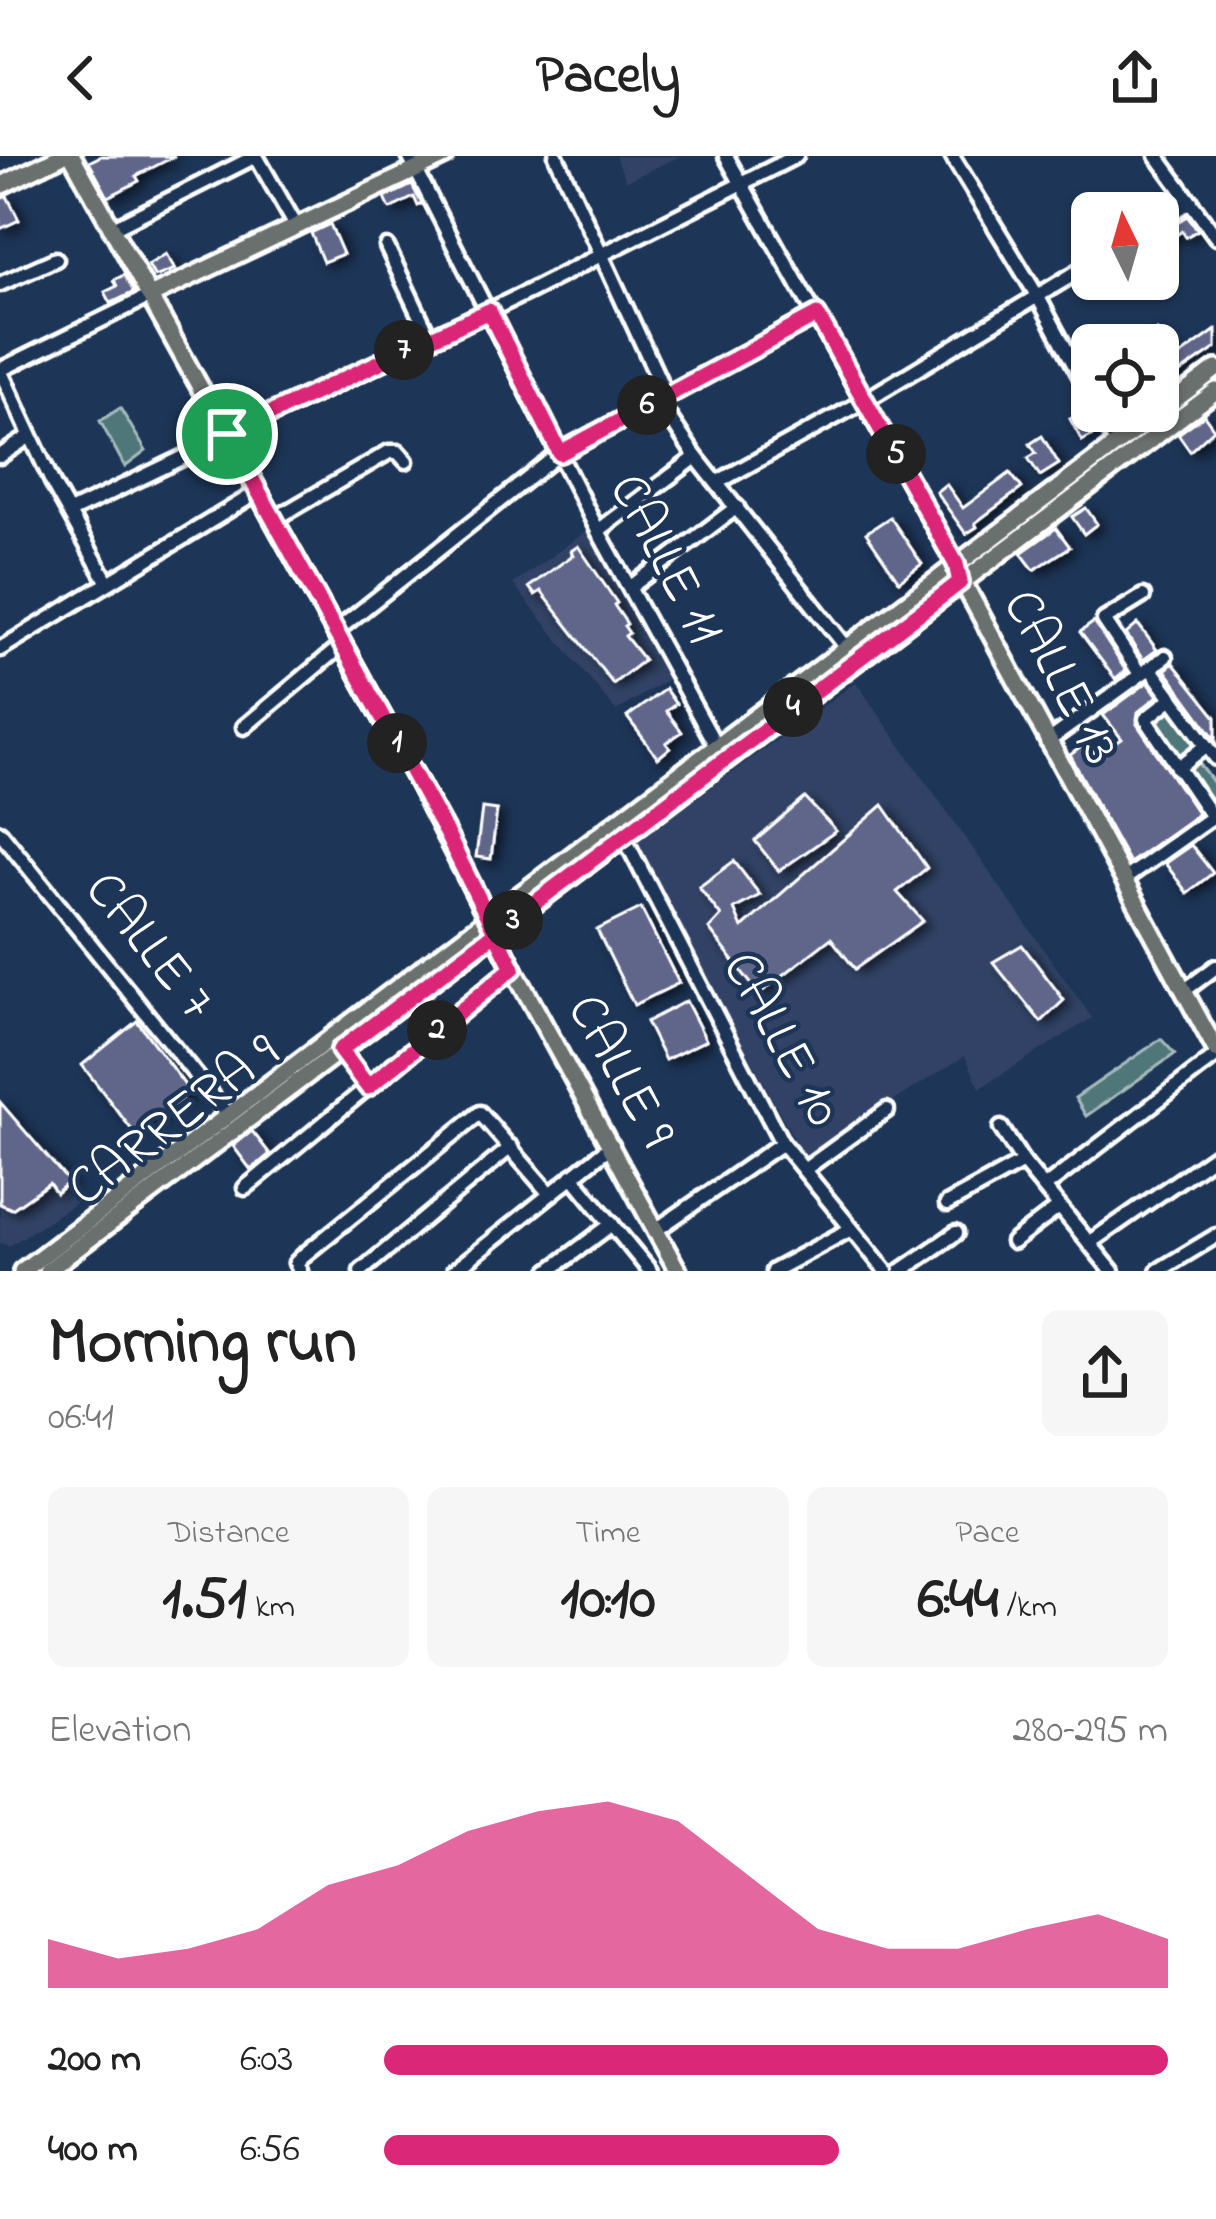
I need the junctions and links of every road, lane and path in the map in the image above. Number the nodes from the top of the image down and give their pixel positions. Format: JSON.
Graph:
{"nodes":[{"id":1,"x":61,"y":156,"type":"edge"},
{"id":2,"x":72,"y":156,"type":"edge"},
{"id":3,"x":256,"y":156,"type":"edge"},
{"id":4,"x":446,"y":156,"type":"edge"},
{"id":5,"x":556,"y":156,"type":"edge"},
{"id":6,"x":726,"y":156,"type":"edge"},
{"id":7,"x":796,"y":156,"type":"edge"},
{"id":8,"x":952,"y":156,"type":"edge"},
{"id":9,"x":1157,"y":156,"type":"edge"},
{"id":10,"x":412,"y":164,"type":"edge"},
{"id":11,"x":739,"y":183,"type":"junction"},
{"id":12,"x":0,"y":186,"type":"edge"},
{"id":13,"x":1191,"y":201,"type":"junction"},
{"id":14,"x":1179,"y":209,"type":"edge"},
{"id":15,"x":296,"y":226,"type":"junction"},
{"id":16,"x":113,"y":228,"type":"junction"},
{"id":17,"x":1216,"y":237,"type":"edge"},
{"id":18,"x":386,"y":247,"type":"dead end"},
{"id":19,"x":604,"y":254,"type":"junction"},
{"id":20,"x":56,"y":259,"type":"dead end"},
{"id":21,"x":1071,"y":276,"type":"edge"},
{"id":22,"x":0,"y":284,"type":"edge"},
{"id":23,"x":152,"y":295,"type":"junction"},
{"id":24,"x":1038,"y":297,"type":"junction"},
{"id":25,"x":489,"y":311,"type":"junction"},
{"id":26,"x":817,"y":315,"type":"junction"},
{"id":27,"x":430,"y":338,"type":"junction"},
{"id":28,"x":1071,"y":359,"type":"edge"},
{"id":29,"x":1216,"y":369,"type":"edge"},
{"id":30,"x":0,"y":370,"type":"edge"},
{"id":31,"x":1216,"y":391,"type":"edge"},
{"id":32,"x":661,"y":397,"type":"junction"},
{"id":33,"x":866,"y":400,"type":"junction"},
{"id":34,"x":1111,"y":432,"type":"edge"},
{"id":35,"x":227,"y":434,"type":"junction"},
{"id":36,"x":30,"y":436,"type":"junction"},
{"id":37,"x":1118,"y":445,"type":"junction"},
{"id":38,"x":560,"y":453,"type":"junction"},
{"id":39,"x":0,"y":456,"type":"edge"},
{"id":40,"x":696,"y":457,"type":"junction"},
{"id":41,"x":406,"y":461,"type":"dead end"},
{"id":42,"x":718,"y":482,"type":"junction"},
{"id":43,"x":258,"y":492,"type":"junction"},
{"id":44,"x":737,"y":508,"type":"junction"},
{"id":45,"x":70,"y":512,"type":"junction"},
{"id":46,"x":273,"y":520,"type":"junction"},
{"id":47,"x":598,"y":531,"type":"junction"},
{"id":48,"x":956,"y":564,"type":"junction"},
{"id":49,"x":960,"y":582,"type":"junction"},
{"id":50,"x":108,"y":583,"type":"junction"},
{"id":51,"x":632,"y":586,"type":"junction"},
{"id":52,"x":1143,"y":596,"type":"dead end"},
{"id":53,"x":339,"y":639,"type":"junction"},
{"id":54,"x":847,"y":648,"type":"junction"},
{"id":55,"x":0,"y":649,"type":"edge"},
{"id":56,"x":1165,"y":657,"type":"dead end"},
{"id":57,"x":1145,"y":671,"type":"junction"},
{"id":58,"x":1172,"y":698,"type":"junction"},
{"id":59,"x":244,"y":727,"type":"dead end"},
{"id":60,"x":1047,"y":742,"type":"junction"},
{"id":61,"x":716,"y":746,"type":"junction"},
{"id":62,"x":1206,"y":746,"type":"junction"},
{"id":63,"x":1216,"y":758,"type":"edge"},
{"id":64,"x":1178,"y":768,"type":"junction"},
{"id":65,"x":1214,"y":816,"type":"edge"},
{"id":66,"x":0,"y":832,"type":"edge"},
{"id":67,"x":623,"y":835,"type":"junction"},
{"id":68,"x":1123,"y":880,"type":"junction"},
{"id":69,"x":494,"y":925,"type":"junction"},
{"id":70,"x":1216,"y":967,"type":"edge"},
{"id":71,"x":513,"y":968,"type":"junction"},
{"id":72,"x":1184,"y":991,"type":"junction"},
{"id":73,"x":340,"y":1050,"type":"junction"},
{"id":74,"x":1216,"y":1053,"type":"edge"},
{"id":75,"x":368,"y":1087,"type":"junction"},
{"id":76,"x":887,"y":1110,"type":"dead end"},
{"id":77,"x":228,"y":1115,"type":"junction"},
{"id":78,"x":1001,"y":1128,"type":"dead end"},
{"id":79,"x":782,"y":1143,"type":"junction"},
{"id":80,"x":612,"y":1145,"type":"junction"},
{"id":81,"x":511,"y":1147,"type":"junction"},
{"id":82,"x":1216,"y":1155,"type":"edge"},
{"id":83,"x":1023,"y":1162,"type":"junction"},
{"id":84,"x":804,"y":1170,"type":"junction"},
{"id":85,"x":572,"y":1176,"type":"junction"},
{"id":86,"x":1045,"y":1187,"type":"junction"},
{"id":87,"x":245,"y":1188,"type":"dead end"},
{"id":88,"x":550,"y":1195,"type":"junction"},
{"id":89,"x":947,"y":1204,"type":"dead end"},
{"id":90,"x":1059,"y":1208,"type":"junction"},
{"id":91,"x":612,"y":1224,"type":"junction"},
{"id":92,"x":850,"y":1229,"type":"junction"},
{"id":93,"x":656,"y":1230,"type":"junction"},
{"id":94,"x":956,"y":1233,"type":"dead end"},
{"id":95,"x":1216,"y":1236,"type":"edge"},
{"id":96,"x":1013,"y":1242,"type":"dead end"},
{"id":97,"x":1089,"y":1243,"type":"junction"},
{"id":98,"x":569,"y":1256,"type":"junction"},
{"id":99,"x":470,"y":1258,"type":"junction"},
{"id":100,"x":298,"y":1267,"type":"edge"},
{"id":101,"x":22,"y":1271,"type":"edge"},
{"id":102,"x":47,"y":1271,"type":"edge"},
{"id":103,"x":362,"y":1271,"type":"edge"},
{"id":104,"x":454,"y":1271,"type":"edge"},
{"id":105,"x":479,"y":1271,"type":"edge"},
{"id":106,"x":549,"y":1271,"type":"edge"},
{"id":107,"x":581,"y":1271,"type":"edge"},
{"id":108,"x":650,"y":1271,"type":"edge"},
{"id":109,"x":678,"y":1271,"type":"edge"},
{"id":110,"x":773,"y":1271,"type":"edge"},
{"id":111,"x":886,"y":1271,"type":"edge"},
{"id":112,"x":901,"y":1271,"type":"edge"},
{"id":113,"x":1112,"y":1271,"type":"edge"},
{"id":114,"x":1158,"y":1271,"type":"edge"}],
"edges":[{"from":1,"to":12,"type":"main road"},
{"from":2,"to":16,"type":"main road","name":"CALLE 9"},
{"from":3,"to":15,"type":"street"},
{"from":3,"to":16,"type":"street"},
{"from":4,"to":10,"type":"main road"},
{"from":5,"to":19,"type":"street"},
{"from":6,"to":11,"type":"street","name":"CALLE 13"},
{"from":7,"to":11,"type":"street"},
{"from":8,"to":24,"type":"street"},
{"from":9,"to":13,"type":"street"},
{"from":10,"to":15,"type":"main road"},
{"from":10,"to":25,"type":"street","name":"CALLE 11"},
{"from":11,"to":19,"type":"street"},
{"from":11,"to":26,"type":"street","name":"CALLE 13"},
{"from":13,"to":14,"type":"street"},
{"from":13,"to":17,"type":"street"},
{"from":15,"to":23,"type":"main road"},
{"from":16,"to":23,"type":"main road","name":"CALLE 9"},
{"from":18,"to":27,"type":"street"},
{"from":19,"to":25,"type":"street"},
{"from":19,"to":32,"type":"street"},
{"from":20,"to":22,"type":"street"},
{"from":21,"to":24,"type":"street"},
{"from":23,"to":30,"type":"street"},
{"from":23,"to":35,"type":"main road","name":"CALLE 9"},
{"from":24,"to":28,"type":"street"},
{"from":24,"to":33,"type":"street"},
{"from":25,"to":27,"type":"street"},
{"from":25,"to":38,"type":"street","name":"CALLE 11"},
{"from":26,"to":32,"type":"street"},
{"from":26,"to":33,"type":"street","name":"CALLE 13"},
{"from":27,"to":35,"type":"street"},
{"from":29,"to":37,"type":"main road","name":"CARRERA 9"},
{"from":30,"to":36,"type":"street"},
{"from":31,"to":49,"type":"main road","name":"CARRERA 9"},
{"from":32,"to":38,"type":"street"},
{"from":32,"to":40,"type":"street"},
{"from":33,"to":42,"type":"street"},
{"from":33,"to":48,"type":"street","name":"CALLE 13"},
{"from":34,"to":37,"type":"street"},
{"from":35,"to":43,"type":"main road","name":"CALLE 9"},
{"from":35,"to":45,"type":"street"},
{"from":36,"to":39,"type":"street"},
{"from":36,"to":45,"type":"street"},
{"from":37,"to":48,"type":"main road","name":"CARRERA 9"},
{"from":38,"to":47,"type":"street","name":"CALLE 11"},
{"from":38,"to":53,"type":"street"},
{"from":40,"to":42,"type":"street"},
{"from":40,"to":47,"type":"street"},
{"from":41,"to":46,"type":"street"},
{"from":42,"to":44,"type":"street"},
{"from":43,"to":46,"type":"main road","name":"CALLE 9"},
{"from":43,"to":50,"type":"street"},
{"from":44,"to":51,"type":"street"},
{"from":44,"to":54,"type":"street"},
{"from":45,"to":50,"type":"street"},
{"from":46,"to":53,"type":"main road","name":"CALLE 9"},
{"from":47,"to":51,"type":"street","name":"CALLE 11"},
{"from":48,"to":49,"type":"main road","name":"CALLE 13"},
{"from":48,"to":54,"type":"main road","name":"CARRERA 9"},
{"from":49,"to":60,"type":"main road","name":"CALLE 13"},
{"from":49,"to":67,"type":"main road","name":"CARRERA 9"},
{"from":50,"to":55,"type":"street"},
{"from":51,"to":61,"type":"street","name":"CALLE 11"},
{"from":52,"to":57,"type":"street"},
{"from":53,"to":59,"type":"street"},
{"from":53,"to":69,"type":"main road","name":"CALLE 9"},
{"from":54,"to":61,"type":"main road","name":"CARRERA 9"},
{"from":56,"to":57,"type":"street"},
{"from":57,"to":58,"type":"street"},
{"from":57,"to":60,"type":"street"},
{"from":58,"to":62,"type":"street"},
{"from":58,"to":64,"type":"street"},
{"from":60,"to":68,"type":"main road","name":"CALLE 13"},
{"from":61,"to":69,"type":"main road","name":"CARRERA 9"},
{"from":62,"to":63,"type":"street"},
{"from":62,"to":64,"type":"street"},
{"from":64,"to":65,"type":"street"},
{"from":65,"to":68,"type":"street"},
{"from":66,"to":77,"type":"street","name":"CALLE 7"},
{"from":67,"to":69,"type":"main road","name":"CARRERA 9"},
{"from":67,"to":79,"type":"street","name":"CALLE 10"},
{"from":68,"to":72,"type":"main road","name":"CALLE 13"},
{"from":69,"to":71,"type":"main road","name":"CALLE 9"},
{"from":69,"to":73,"type":"main road","name":"CARRERA 9"},
{"from":69,"to":77,"type":"main road","name":"CARRERA 9"},
{"from":70,"to":72,"type":"street"},
{"from":71,"to":75,"type":"street"},
{"from":71,"to":80,"type":"main road","name":"CALLE 9"},
{"from":72,"to":74,"type":"main road","name":"CALLE 13"},
{"from":73,"to":75,"type":"street"},
{"from":73,"to":102,"type":"main road","name":"CARRERA 9"},
{"from":74,"to":86,"type":"street"},
{"from":75,"to":87,"type":"street"},
{"from":76,"to":84,"type":"street"},
{"from":77,"to":101,"type":"main road","name":"CARRERA 9"},
{"from":78,"to":83,"type":"street"},
{"from":79,"to":84,"type":"street","name":"CALLE 10"},
{"from":79,"to":93,"type":"street"},
{"from":80,"to":85,"type":"street"},
{"from":80,"to":93,"type":"main road","name":"CALLE 9"},
{"from":81,"to":88,"type":"street"},
{"from":81,"to":100,"type":"street"},
{"from":81,"to":103,"type":"street"},
{"from":82,"to":97,"type":"street"},
{"from":83,"to":86,"type":"street"},
{"from":83,"to":89,"type":"street"},
{"from":84,"to":92,"type":"street","name":"CALLE 10"},
{"from":85,"to":88,"type":"street"},
{"from":85,"to":91,"type":"street"},
{"from":86,"to":90,"type":"street"},
{"from":88,"to":99,"type":"street"},
{"from":90,"to":96,"type":"street"},
{"from":90,"to":97,"type":"street"},
{"from":91,"to":98,"type":"street"},
{"from":91,"to":108,"type":"street"},
{"from":92,"to":110,"type":"street"},
{"from":92,"to":111,"type":"street","name":"CALLE 10"},
{"from":93,"to":109,"type":"main road","name":"CALLE 9"},
{"from":94,"to":112,"type":"street"},
{"from":95,"to":114,"type":"street"},
{"from":97,"to":113,"type":"street"},
{"from":98,"to":106,"type":"street"},
{"from":98,"to":107,"type":"street"},
{"from":99,"to":104,"type":"street"},
{"from":99,"to":105,"type":"street"}]}
